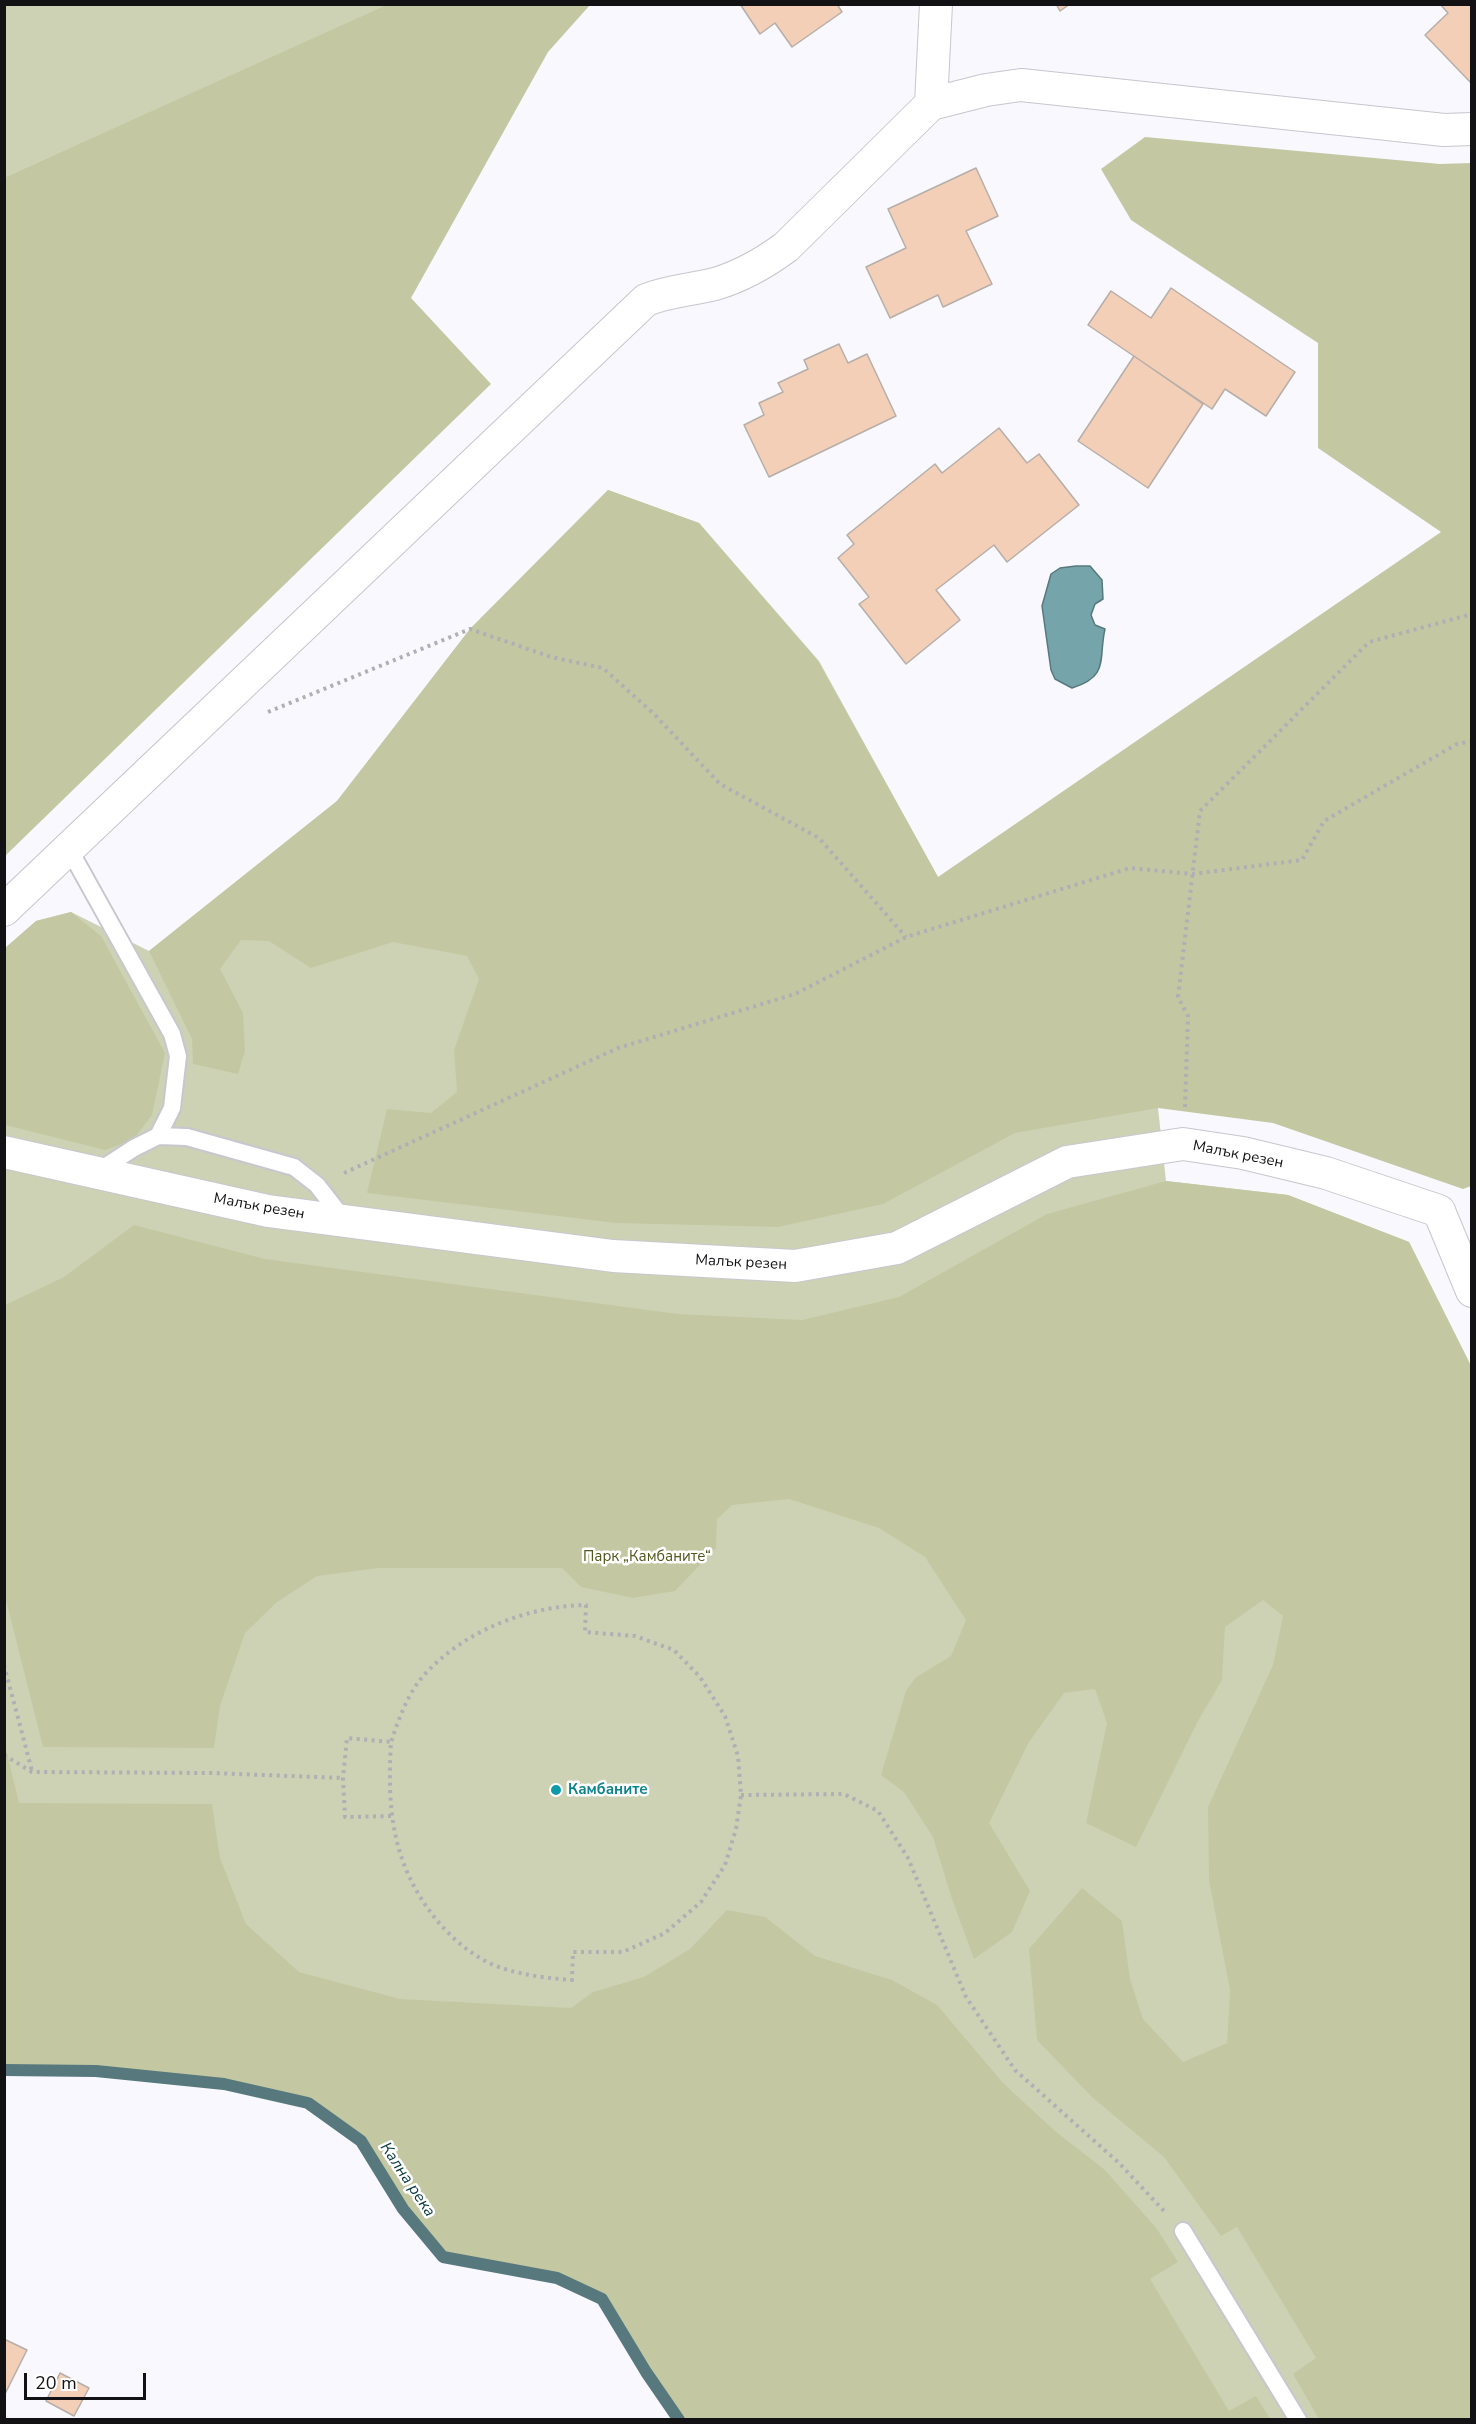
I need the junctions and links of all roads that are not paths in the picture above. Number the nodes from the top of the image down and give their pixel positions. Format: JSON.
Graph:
{"nodes":[{"id":1,"x":936,"y":4,"type":"edge"},
{"id":2,"x":931,"y":104,"type":"junction"},
{"id":3,"x":1472,"y":129,"type":"edge"},
{"id":4,"x":69,"y":849,"type":"junction"},
{"id":5,"x":4,"y":910,"type":"edge"},
{"id":6,"x":158,"y":1136,"type":"junction"},
{"id":7,"x":4,"y":1152,"type":"edge"},
{"id":8,"x":96,"y":1173,"type":"junction"},
{"id":9,"x":346,"y":1221,"type":"junction"},
{"id":10,"x":1472,"y":1291,"type":"edge"},
{"id":11,"x":1183,"y":2231,"type":"road end"},
{"id":12,"x":1298,"y":2420,"type":"edge"}],
"edges":[{"from":1,"to":2,"type":"street"},
{"from":2,"to":3,"type":"street"},
{"from":2,"to":4,"type":"street"},
{"from":4,"to":5,"type":"street"},
{"from":4,"to":6,"type":"lane"},
{"from":6,"to":8,"type":"lane"},
{"from":6,"to":9,"type":"lane"},
{"from":7,"to":8,"type":"street","name":"Малък резен"},
{"from":8,"to":9,"type":"street","name":"Малък резен"},
{"from":9,"to":10,"type":"street","name":"Малък резен"},
{"from":11,"to":12,"type":"lane"}]}
